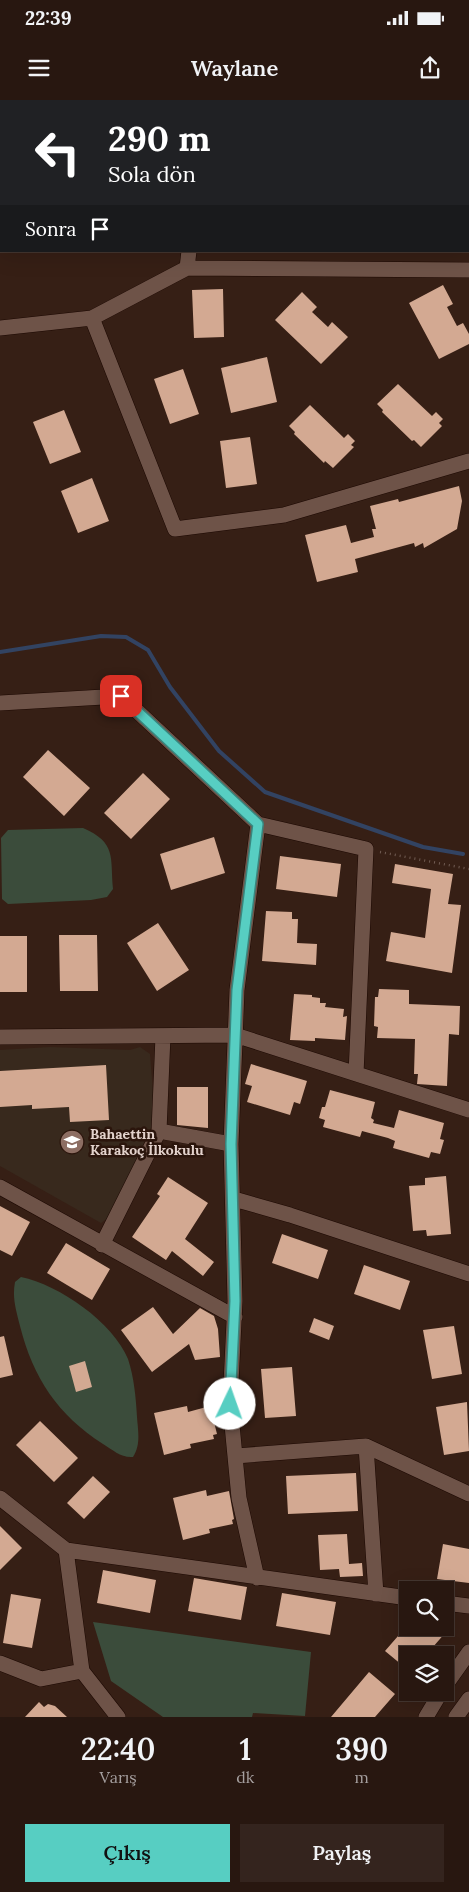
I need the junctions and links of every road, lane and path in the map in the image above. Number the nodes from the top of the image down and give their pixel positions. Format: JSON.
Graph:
{"nodes":[{"id":1,"x":189,"y":252,"type":"edge"},
{"id":2,"x":187,"y":268,"type":"junction"},
{"id":3,"x":469,"y":270,"type":"edge"},
{"id":4,"x":92,"y":318,"type":"junction"},
{"id":5,"x":0,"y":328,"type":"edge"},
{"id":6,"x":469,"y":461,"type":"edge"},
{"id":7,"x":0,"y":703,"type":"edge"},
{"id":8,"x":258,"y":824,"type":"junction"},
{"id":9,"x":366,"y":849,"type":"junction"},
{"id":10,"x":469,"y":869,"type":"edge"},
{"id":11,"x":235,"y":1035,"type":"junction"},
{"id":12,"x":163,"y":1036,"type":"junction"},
{"id":13,"x":0,"y":1038,"type":"edge"},
{"id":14,"x":356,"y":1074,"type":"junction"},
{"id":15,"x":469,"y":1110,"type":"edge"},
{"id":16,"x":159,"y":1130,"type":"junction"},
{"id":17,"x":231,"y":1144,"type":"junction"},
{"id":18,"x":0,"y":1187,"type":"edge"},
{"id":19,"x":234,"y":1200,"type":"junction"},
{"id":20,"x":102,"y":1244,"type":"junction"},
{"id":21,"x":469,"y":1274,"type":"edge"},
{"id":22,"x":234,"y":1317,"type":"junction"},
{"id":23,"x":366,"y":1446,"type":"junction"},
{"id":24,"x":235,"y":1456,"type":"junction"},
{"id":25,"x":469,"y":1494,"type":"edge"},
{"id":26,"x":0,"y":1498,"type":"edge"},
{"id":27,"x":66,"y":1550,"type":"junction"},
{"id":28,"x":257,"y":1578,"type":"junction"},
{"id":29,"x":376,"y":1594,"type":"junction"},
{"id":30,"x":399,"y":1597,"type":"edge"},
{"id":31,"x":454,"y":1604,"type":"edge"},
{"id":32,"x":469,"y":1606,"type":"edge"},
{"id":33,"x":469,"y":1652,"type":"edge"},
{"id":34,"x":0,"y":1663,"type":"edge"},
{"id":35,"x":82,"y":1671,"type":"junction"},
{"id":36,"x":454,"y":1673,"type":"edge"},
{"id":37,"x":436,"y":1701,"type":"edge"},
{"id":38,"x":118,"y":1717,"type":"edge"},
{"id":39,"x":426,"y":1717,"type":"edge"}],
"edges":[{"from":1,"to":2,"type":"street"},
{"from":2,"to":3,"type":"street"},
{"from":2,"to":4,"type":"street"},
{"from":4,"to":5,"type":"street"},
{"from":4,"to":6,"type":"street"},
{"from":7,"to":8,"type":"street"},
{"from":8,"to":9,"type":"street"},
{"from":8,"to":11,"type":"street"},
{"from":9,"to":10,"type":"path"},
{"from":9,"to":14,"type":"street"},
{"from":11,"to":12,"type":"street"},
{"from":11,"to":14,"type":"street"},
{"from":11,"to":17,"type":"street"},
{"from":12,"to":13,"type":"street"},
{"from":12,"to":16,"type":"street"},
{"from":14,"to":15,"type":"street"},
{"from":16,"to":17,"type":"street"},
{"from":16,"to":20,"type":"street"},
{"from":17,"to":19,"type":"street"},
{"from":18,"to":20,"type":"street"},
{"from":19,"to":21,"type":"street"},
{"from":19,"to":22,"type":"street"},
{"from":20,"to":22,"type":"street"},
{"from":22,"to":24,"type":"street"},
{"from":23,"to":24,"type":"street"},
{"from":23,"to":25,"type":"street"},
{"from":23,"to":29,"type":"street"},
{"from":24,"to":28,"type":"street"},
{"from":26,"to":27,"type":"street"},
{"from":27,"to":28,"type":"street"},
{"from":27,"to":35,"type":"street"},
{"from":28,"to":29,"type":"street"},
{"from":29,"to":30,"type":"street"},
{"from":31,"to":32,"type":"street"},
{"from":33,"to":36,"type":"street"},
{"from":34,"to":35,"type":"street"},
{"from":35,"to":38,"type":"street"},
{"from":37,"to":39,"type":"street"}]}
